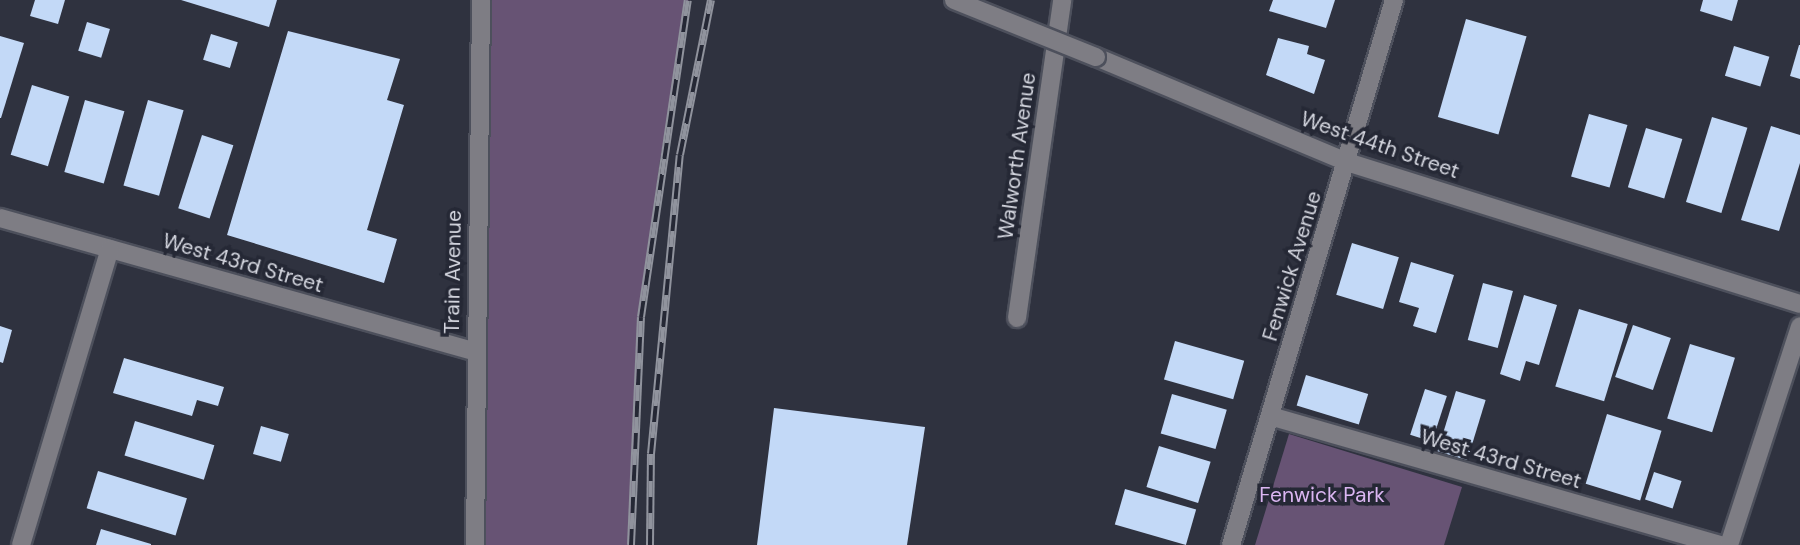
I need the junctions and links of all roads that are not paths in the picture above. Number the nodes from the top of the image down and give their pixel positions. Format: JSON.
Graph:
{"nodes":[{"id":1,"x":481,"y":0,"type":"edge"},
{"id":2,"x":954,"y":0,"type":"edge"},
{"id":3,"x":1062,"y":0,"type":"edge"},
{"id":4,"x":1394,"y":0,"type":"edge"},
{"id":5,"x":1347,"y":162,"type":"junction"},
{"id":6,"x":0,"y":218,"type":"edge"},
{"id":7,"x":110,"y":249,"type":"junction"},
{"id":8,"x":1800,"y":304,"type":"edge"},
{"id":9,"x":1017,"y":318,"type":"dead end"},
{"id":10,"x":1800,"y":326,"type":"edge"},
{"id":11,"x":474,"y":351,"type":"junction"},
{"id":12,"x":1270,"y":416,"type":"junction"},
{"id":13,"x":21,"y":545,"type":"edge"},
{"id":14,"x":475,"y":545,"type":"edge"},
{"id":15,"x":1231,"y":545,"type":"edge"},
{"id":16,"x":1720,"y":545,"type":"edge"},
{"id":17,"x":1729,"y":545,"type":"edge"}],
"edges":[{"from":1,"to":11,"type":"street","name":"Train Avenue"},
{"from":2,"to":5,"type":"street","name":"West 44th Street","bridge":true},
{"from":3,"to":9,"type":"street","name":"Walworth Avenue"},
{"from":4,"to":5,"type":"street","name":"Fenwick Avenue"},
{"from":5,"to":8,"type":"street","name":"West 44th Street"},
{"from":5,"to":12,"type":"street","name":"Fenwick Avenue"},
{"from":6,"to":7,"type":"street","name":"West 43rd Street"},
{"from":7,"to":11,"type":"street","name":"West 43rd Street"},
{"from":7,"to":13,"type":"street"},
{"from":10,"to":17,"type":"street"},
{"from":11,"to":14,"type":"street","name":"Train Avenue"},
{"from":12,"to":15,"type":"street","name":"Fenwick Avenue"},
{"from":12,"to":16,"type":"street","name":"West 43rd Street"}]}
